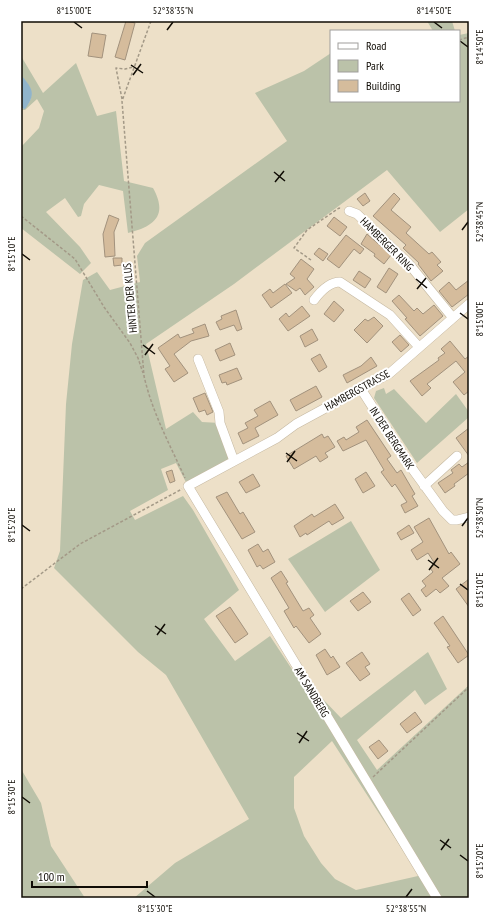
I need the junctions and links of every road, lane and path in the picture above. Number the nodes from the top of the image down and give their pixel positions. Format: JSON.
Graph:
{"nodes":[{"id":1,"x":152,"y":21,"type":"edge"},
{"id":2,"x":133,"y":67,"type":"junction"},
{"id":3,"x":122,"y":101,"type":"junction"},
{"id":4,"x":349,"y":210,"type":"joint"},
{"id":5,"x":21,"y":216,"type":"edge"},
{"id":6,"x":311,"y":260,"type":"dead end"},
{"id":7,"x":314,"y":300,"type":"dead end"},
{"id":8,"x":469,"y":304,"type":"edge"},
{"id":9,"x":453,"y":318,"type":"junction"},
{"id":10,"x":419,"y":347,"type":"junction"},
{"id":11,"x":198,"y":359,"type":"dead end"},
{"id":12,"x":144,"y":376,"type":"junction"},
{"id":13,"x":361,"y":389,"type":"junction"},
{"id":14,"x":457,"y":456,"type":"dead end"},
{"id":15,"x":234,"y":461,"type":"junction"},
{"id":16,"x":188,"y":486,"type":"junction"},
{"id":17,"x":424,"y":486,"type":"junction"},
{"id":18,"x":469,"y":517,"type":"edge"},
{"id":19,"x":21,"y":590,"type":"edge"},
{"id":20,"x":469,"y":686,"type":"edge"},
{"id":21,"x":367,"y":782,"type":"junction"},
{"id":22,"x":437,"y":898,"type":"edge"}],
"edges":[{"from":1,"to":2,"type":"path","name":"HINTER DER KLUS"},
{"from":2,"to":3,"type":"path","name":"HINTER DER KLUS"},
{"from":2,"to":3,"type":"path","name":"HINTER DER KLUS"},
{"from":3,"to":12,"type":"path","name":"HINTER DER KLUS"},
{"from":4,"to":6,"type":"path"},
{"from":4,"to":9,"type":"street","name":"HAMBERGER RING"},
{"from":5,"to":12,"type":"path"},
{"from":7,"to":10,"type":"street"},
{"from":8,"to":9,"type":"street","name":"HAMBERGSTRASSE"},
{"from":9,"to":10,"type":"street","name":"HAMBERGSTRASSE"},
{"from":10,"to":13,"type":"street","name":"HAMBERGSTRASSE"},
{"from":11,"to":15,"type":"street"},
{"from":12,"to":16,"type":"path","name":"HINTER DER KLUS"},
{"from":13,"to":15,"type":"street","name":"HAMBERGSTRASSE"},
{"from":13,"to":17,"type":"street","name":"IN DER BERGMARK"},
{"from":14,"to":17,"type":"street"},
{"from":15,"to":16,"type":"street","name":"HAMBERGSTRASSE"},
{"from":16,"to":19,"type":"path"},
{"from":16,"to":21,"type":"street","name":"AM SANDBERG"},
{"from":17,"to":18,"type":"street","name":"IN DER BERGMARK"},
{"from":20,"to":21,"type":"path"},
{"from":21,"to":22,"type":"street","name":"AM SANDBERG"}]}
